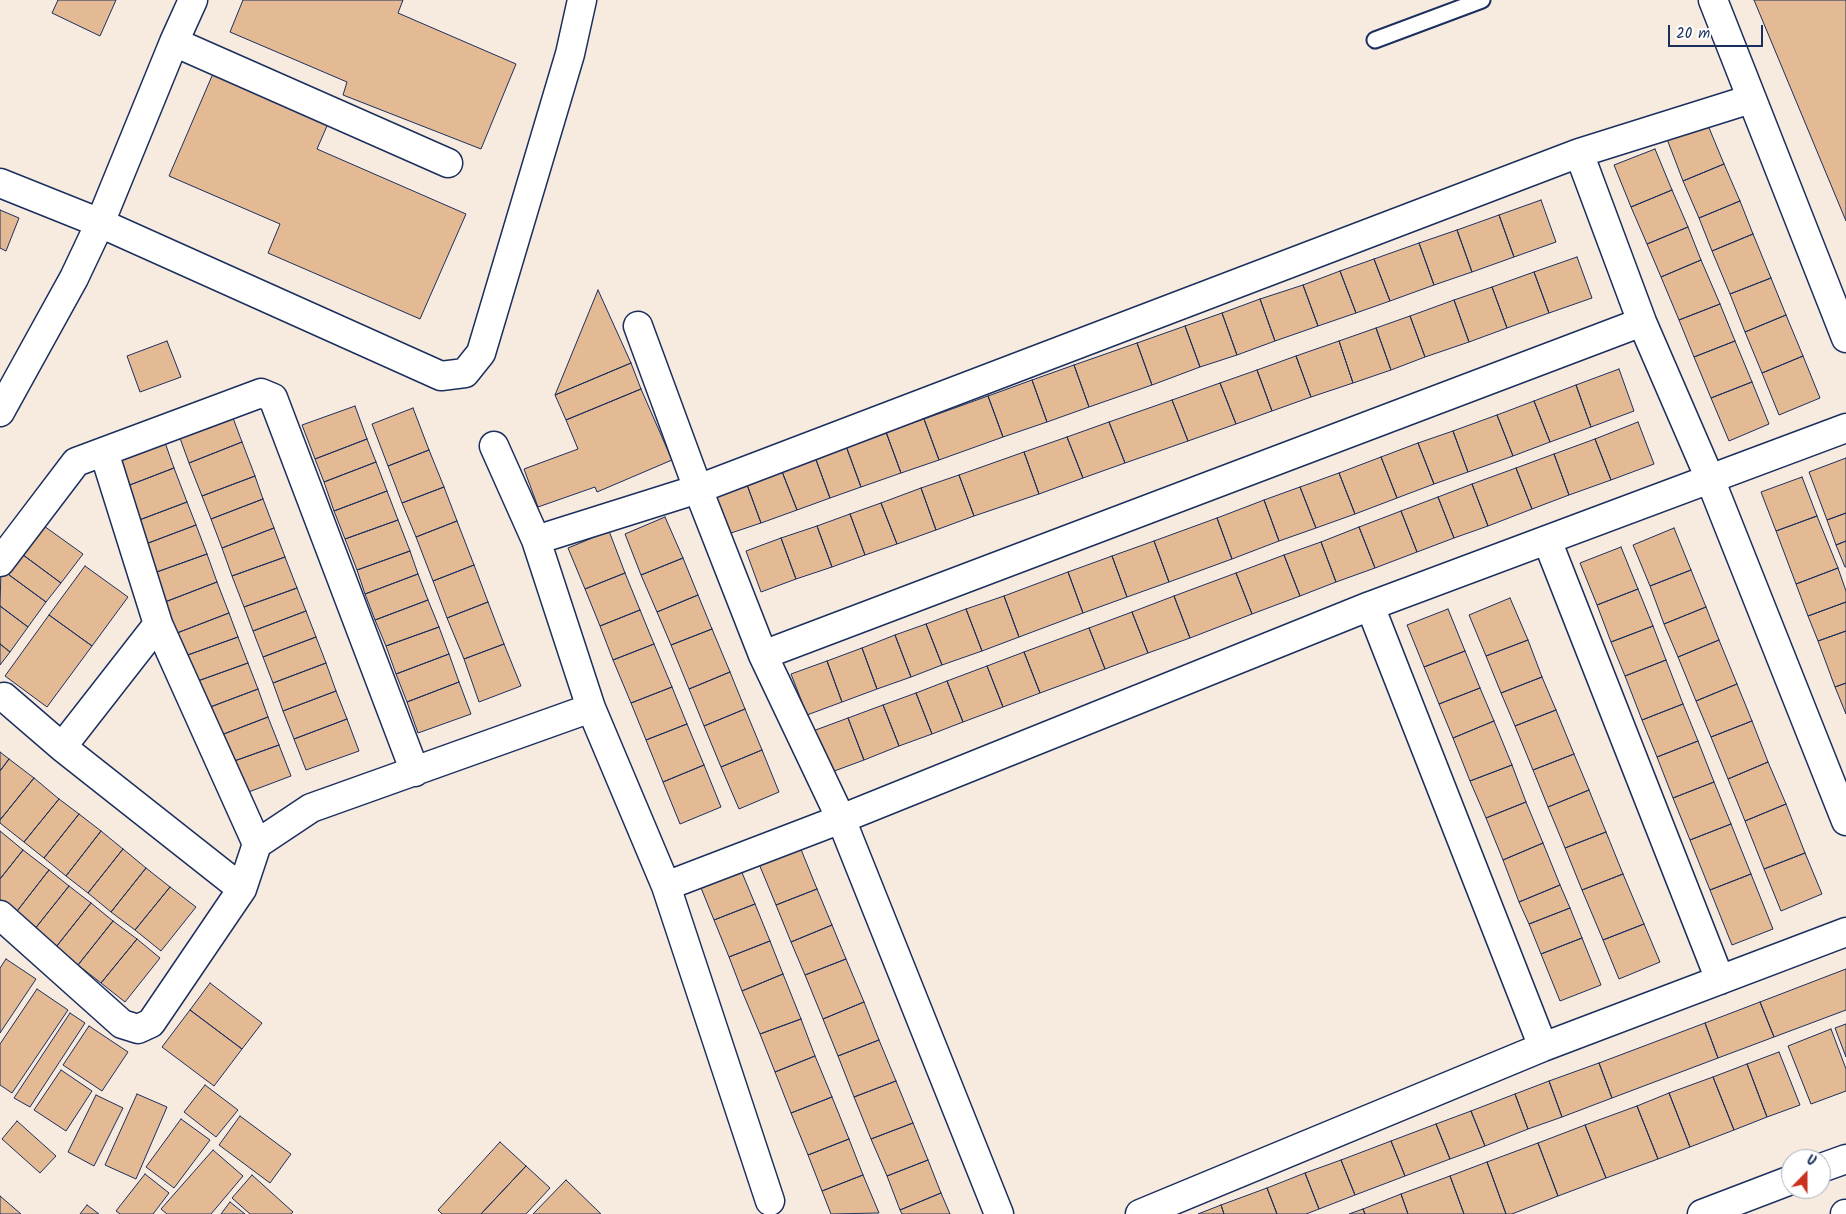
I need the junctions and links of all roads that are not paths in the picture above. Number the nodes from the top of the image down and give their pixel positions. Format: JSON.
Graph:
{"nodes":[{"id":1,"x":193,"y":0,"type":"edge"},
{"id":2,"x":582,"y":0,"type":"edge"},
{"id":3,"x":1482,"y":0,"type":"edge"},
{"id":4,"x":1712,"y":0,"type":"edge"},
{"id":5,"x":1375,"y":40,"type":"dead end"},
{"id":6,"x":174,"y":42,"type":"junction"},
{"id":7,"x":1751,"y":99,"type":"junction"},
{"id":8,"x":1579,"y":153,"type":"junction"},
{"id":9,"x":448,"y":163,"type":"dead end"},
{"id":10,"x":0,"y":183,"type":"edge"},
{"id":11,"x":100,"y":223,"type":"junction"},
{"id":12,"x":1642,"y":322,"type":"junction"},
{"id":13,"x":638,"y":326,"type":"dead end"},
{"id":14,"x":1846,"y":338,"type":"edge"},
{"id":15,"x":0,"y":412,"type":"edge"},
{"id":16,"x":1846,"y":428,"type":"edge"},
{"id":17,"x":494,"y":446,"type":"dead end"},
{"id":18,"x":104,"y":452,"type":"junction"},
{"id":19,"x":1710,"y":479,"type":"junction"},
{"id":20,"x":698,"y":489,"type":"junction"},
{"id":21,"x":536,"y":540,"type":"junction"},
{"id":22,"x":1547,"y":540,"type":"junction"},
{"id":23,"x":0,"y":562,"type":"edge"},
{"id":24,"x":1370,"y":606,"type":"junction"},
{"id":25,"x":158,"y":624,"type":"junction"},
{"id":26,"x":763,"y":655,"type":"junction"},
{"id":27,"x":4,"y":697,"type":"dead end"},
{"id":28,"x":591,"y":708,"type":"junction"},
{"id":29,"x":62,"y":747,"type":"junction"},
{"id":30,"x":414,"y":772,"type":"junction"},
{"id":31,"x":841,"y":819,"type":"junction"},
{"id":32,"x":1846,"y":821,"type":"edge"},
{"id":33,"x":257,"y":844,"type":"junction"},
{"id":34,"x":666,"y":886,"type":"junction"},
{"id":35,"x":242,"y":889,"type":"junction"},
{"id":36,"x":0,"y":915,"type":"edge"},
{"id":37,"x":1846,"y":932,"type":"edge"},
{"id":38,"x":1720,"y":980,"type":"junction"},
{"id":39,"x":1543,"y":1047,"type":"junction"},
{"id":40,"x":1846,"y":1159,"type":"edge"},
{"id":41,"x":1831,"y":1164,"type":"edge"},
{"id":42,"x":1781,"y":1184,"type":"edge"},
{"id":43,"x":770,"y":1201,"type":"dead end"},
{"id":44,"x":999,"y":1214,"type":"edge"},
{"id":45,"x":1140,"y":1214,"type":"edge"},
{"id":46,"x":1702,"y":1214,"type":"edge"}],
"edges":[{"from":1,"to":6,"type":"street"},
{"from":2,"to":11,"type":"street"},
{"from":3,"to":5,"type":"lane"},
{"from":4,"to":7,"type":"street"},
{"from":6,"to":9,"type":"street"},
{"from":6,"to":11,"type":"street"},
{"from":7,"to":8,"type":"street"},
{"from":7,"to":14,"type":"street"},
{"from":8,"to":12,"type":"street"},
{"from":8,"to":20,"type":"street"},
{"from":10,"to":11,"type":"street"},
{"from":11,"to":15,"type":"street"},
{"from":12,"to":19,"type":"street"},
{"from":12,"to":26,"type":"street"},
{"from":13,"to":20,"type":"street"},
{"from":16,"to":19,"type":"street"},
{"from":17,"to":21,"type":"street"},
{"from":18,"to":23,"type":"street"},
{"from":18,"to":25,"type":"street"},
{"from":18,"to":30,"type":"street"},
{"from":19,"to":22,"type":"street"},
{"from":19,"to":32,"type":"street"},
{"from":20,"to":21,"type":"street"},
{"from":20,"to":26,"type":"street"},
{"from":21,"to":28,"type":"street"},
{"from":22,"to":24,"type":"street"},
{"from":22,"to":38,"type":"street"},
{"from":24,"to":31,"type":"street"},
{"from":24,"to":39,"type":"street"},
{"from":25,"to":29,"type":"street"},
{"from":25,"to":33,"type":"street"},
{"from":26,"to":31,"type":"street"},
{"from":27,"to":29,"type":"street"},
{"from":28,"to":30,"type":"street"},
{"from":28,"to":34,"type":"street"},
{"from":29,"to":35,"type":"street"},
{"from":30,"to":33,"type":"street"},
{"from":31,"to":34,"type":"street"},
{"from":31,"to":44,"type":"street"},
{"from":33,"to":35,"type":"street"},
{"from":34,"to":43,"type":"street"},
{"from":35,"to":36,"type":"street"},
{"from":37,"to":38,"type":"street"},
{"from":38,"to":39,"type":"street"},
{"from":39,"to":45,"type":"street"},
{"from":40,"to":41,"type":"street"},
{"from":42,"to":46,"type":"street"}]}
